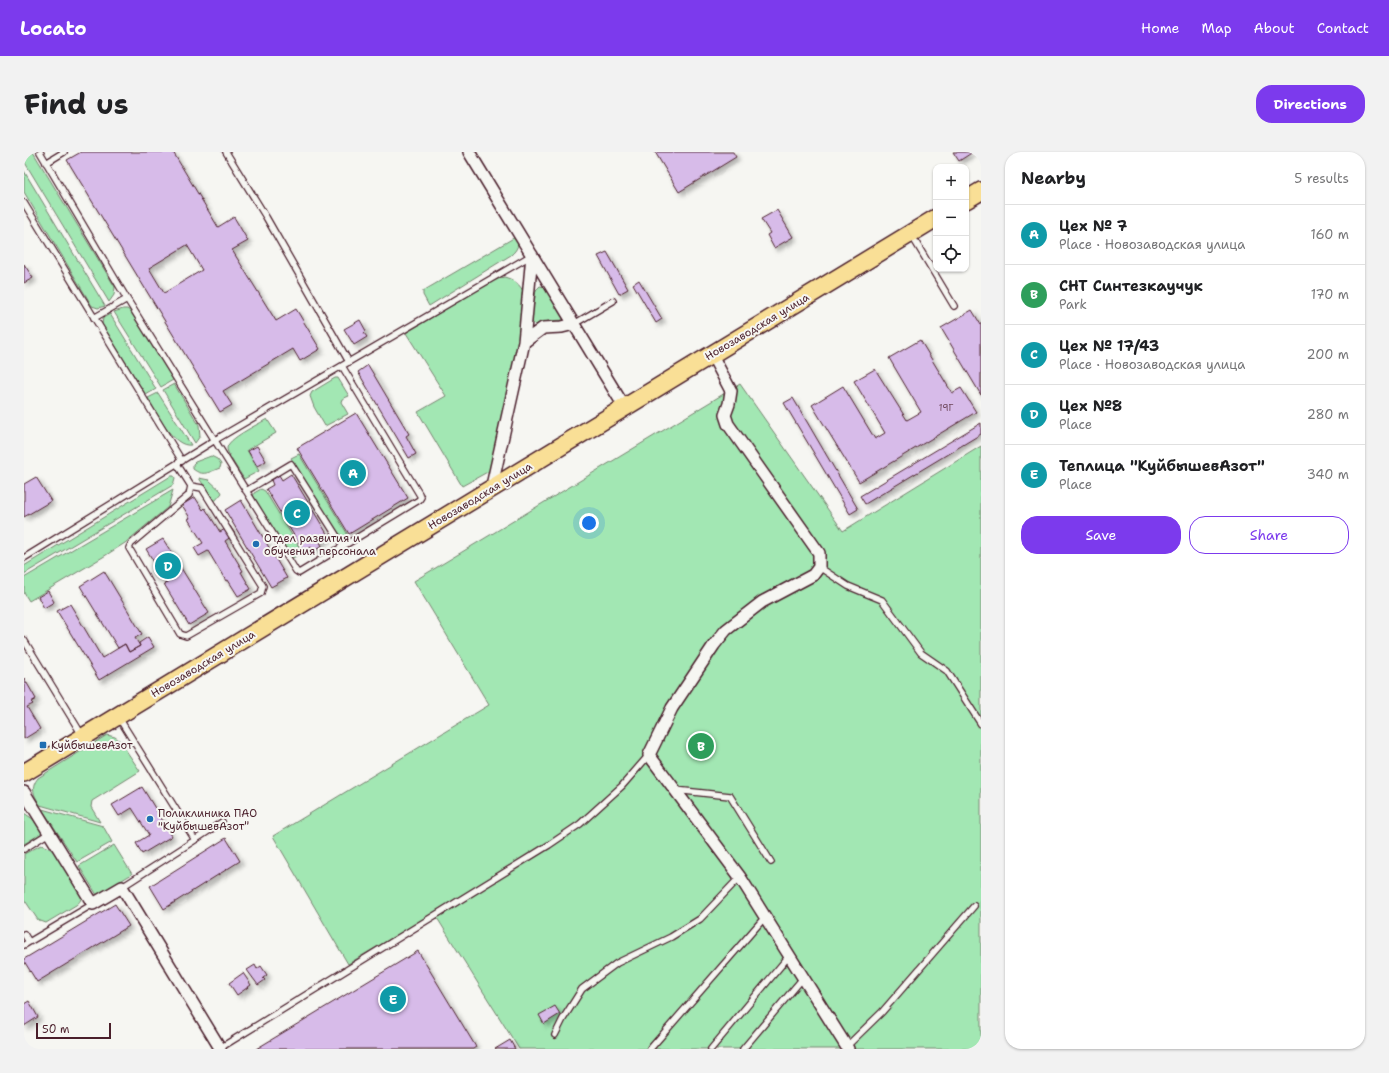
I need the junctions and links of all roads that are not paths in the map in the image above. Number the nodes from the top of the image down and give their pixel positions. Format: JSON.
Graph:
{"nodes":[{"id":1,"x":40,"y":152,"type":"edge"},
{"id":2,"x":64,"y":152,"type":"edge"},
{"id":3,"x":226,"y":152,"type":"edge"},
{"id":4,"x":469,"y":152,"type":"edge"},
{"id":5,"x":46,"y":163,"type":"junction"},
{"id":6,"x":981,"y":190,"type":"edge"},
{"id":7,"x":969,"y":198,"type":"edge"},
{"id":8,"x":24,"y":202,"type":"edge"},
{"id":9,"x":933,"y":220,"type":"edge"},
{"id":10,"x":911,"y":234,"type":"junction"},
{"id":11,"x":532,"y":255,"type":"junction"},
{"id":12,"x":127,"y":299,"type":"junction"},
{"id":13,"x":613,"y":301,"type":"dead end"},
{"id":14,"x":954,"y":306,"type":"dead end"},
{"id":15,"x":94,"y":318,"type":"junction"},
{"id":16,"x":574,"y":324,"type":"junction"},
{"id":17,"x":524,"y":342,"type":"junction"},
{"id":18,"x":712,"y":355,"type":"junction"},
{"id":19,"x":349,"y":362,"type":"junction"},
{"id":20,"x":342,"y":366,"type":"junction"},
{"id":21,"x":625,"y":408,"type":"junction"},
{"id":22,"x":215,"y":440,"type":"junction"},
{"id":23,"x":180,"y":462,"type":"junction"},
{"id":24,"x":191,"y":486,"type":"junction"},
{"id":25,"x":491,"y":490,"type":"junction"},
{"id":26,"x":246,"y":491,"type":"junction"},
{"id":27,"x":343,"y":546,"type":"junction"},
{"id":28,"x":24,"y":558,"type":"edge"},
{"id":29,"x":819,"y":567,"type":"junction"},
{"id":30,"x":24,"y":640,"type":"edge"},
{"id":31,"x":118,"y":716,"type":"junction"},
{"id":32,"x":981,"y":724,"type":"edge"},
{"id":33,"x":83,"y":737,"type":"junction"},
{"id":34,"x":649,"y":756,"type":"junction"},
{"id":35,"x":24,"y":773,"type":"edge"},
{"id":36,"x":675,"y":790,"type":"junction"},
{"id":37,"x":24,"y":792,"type":"edge"},
{"id":38,"x":222,"y":822,"type":"dead end"},
{"id":39,"x":49,"y":833,"type":"junction"},
{"id":40,"x":194,"y":840,"type":"junction"},
{"id":41,"x":24,"y":849,"type":"edge"},
{"id":42,"x":771,"y":862,"type":"dead end"},
{"id":43,"x":740,"y":877,"type":"junction"},
{"id":44,"x":122,"y":887,"type":"junction"},
{"id":45,"x":93,"y":904,"type":"junction"},
{"id":46,"x":974,"y":906,"type":"dead end"},
{"id":47,"x":765,"y":918,"type":"junction"},
{"id":48,"x":24,"y":934,"type":"edge"},
{"id":49,"x":26,"y":943,"type":"edge"},
{"id":50,"x":789,"y":956,"type":"junction"},
{"id":51,"x":803,"y":978,"type":"junction"},
{"id":52,"x":555,"y":1035,"type":"dead end"},
{"id":53,"x":221,"y":1048,"type":"edge"},
{"id":54,"x":846,"y":1048,"type":"edge"},
{"id":55,"x":650,"y":1049,"type":"edge"},
{"id":56,"x":711,"y":1049,"type":"edge"},
{"id":57,"x":743,"y":1049,"type":"edge"}],
"edges":[{"from":1,"to":5,"type":"lane"},
{"from":2,"to":5,"type":"lane"},
{"from":3,"to":19,"type":"lane"},
{"from":4,"to":11,"type":"street"},
{"from":5,"to":12,"type":"lane"},
{"from":6,"to":7,"type":"main road"},
{"from":8,"to":15,"type":"lane"},
{"from":9,"to":10,"type":"main road","name":"Новозаводская улица"},
{"from":10,"to":14,"type":"lane"},
{"from":10,"to":18,"type":"main road","name":"Новозаводская улица"},
{"from":11,"to":16,"type":"street"},
{"from":11,"to":17,"type":"street"},
{"from":11,"to":19,"type":"lane"},
{"from":12,"to":15,"type":"lane"},
{"from":12,"to":22,"type":"lane"},
{"from":13,"to":16,"type":"lane"},
{"from":15,"to":23,"type":"lane"},
{"from":16,"to":17,"type":"street"},
{"from":16,"to":21,"type":"street"},
{"from":17,"to":25,"type":"street"},
{"from":18,"to":21,"type":"main road","name":"Новозаводская улица"},
{"from":18,"to":29,"type":"street"},
{"from":19,"to":20,"type":"lane"},
{"from":20,"to":22,"type":"lane"},
{"from":20,"to":27,"type":"lane"},
{"from":21,"to":25,"type":"main road","name":"Новозаводская улица"},
{"from":22,"to":23,"type":"lane"},
{"from":22,"to":26,"type":"lane"},
{"from":23,"to":24,"type":"lane"},
{"from":23,"to":28,"type":"lane"},
{"from":24,"to":24,"type":"lane"},
{"from":25,"to":31,"type":"main road","name":"Новозаводская улица"},
{"from":26,"to":27,"type":"lane"},
{"from":26,"to":27,"type":"lane"},
{"from":29,"to":32,"type":"lane"},
{"from":29,"to":34,"type":"street"},
{"from":30,"to":33,"type":"lane"},
{"from":31,"to":33,"type":"main road","name":"Новозаводская улица"},
{"from":31,"to":40,"type":"lane"},
{"from":33,"to":35,"type":"main road","name":"Новозаводская улица"},
{"from":34,"to":36,"type":"street"},
{"from":34,"to":53,"type":"lane"},
{"from":36,"to":42,"type":"lane"},
{"from":36,"to":43,"type":"street"},
{"from":37,"to":39,"type":"street"},
{"from":38,"to":40,"type":"lane"},
{"from":39,"to":41,"type":"lane"},
{"from":39,"to":45,"type":"street"},
{"from":40,"to":44,"type":"lane"},
{"from":43,"to":47,"type":"street"},
{"from":43,"to":52,"type":"lane"},
{"from":44,"to":45,"type":"street"},
{"from":44,"to":53,"type":"street"},
{"from":45,"to":49,"type":"lane"},
{"from":46,"to":54,"type":"lane"},
{"from":47,"to":50,"type":"street"},
{"from":47,"to":55,"type":"lane"},
{"from":48,"to":49,"type":"lane"},
{"from":50,"to":51,"type":"street"},
{"from":50,"to":56,"type":"lane"},
{"from":51,"to":54,"type":"street"},
{"from":51,"to":57,"type":"lane"}]}
